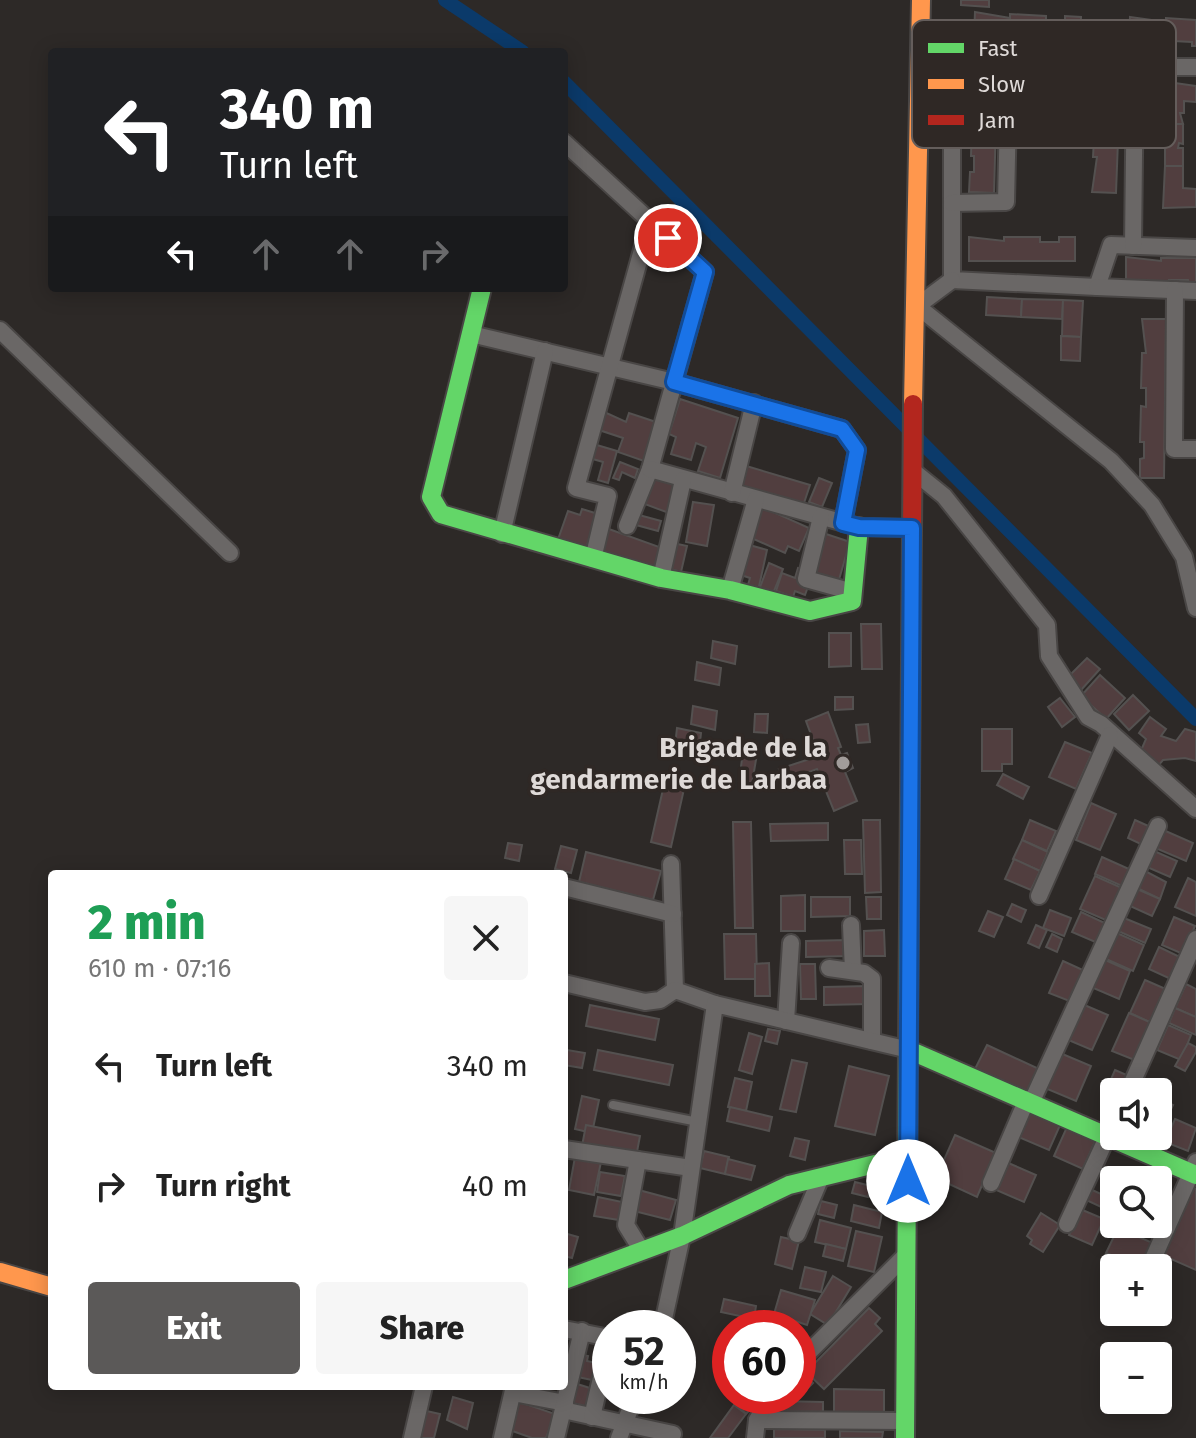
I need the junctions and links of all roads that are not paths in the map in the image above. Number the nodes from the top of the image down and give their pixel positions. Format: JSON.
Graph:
{"nodes":[{"id":1,"x":921,"y":0,"type":"edge"},
{"id":2,"x":921,"y":20,"type":"edge"},
{"id":3,"x":568,"y":146,"type":"edge"},
{"id":4,"x":919,"y":148,"type":"edge"},
{"id":5,"x":952,"y":148,"type":"edge"},
{"id":6,"x":1007,"y":148,"type":"edge"},
{"id":7,"x":1134,"y":148,"type":"edge"},
{"id":8,"x":952,"y":203,"type":"junction"},
{"id":9,"x":650,"y":221,"type":"junction"},
{"id":10,"x":1133,"y":246,"type":"junction"},
{"id":11,"x":1196,"y":248,"type":"edge"},
{"id":12,"x":952,"y":280,"type":"junction"},
{"id":13,"x":1097,"y":287,"type":"junction"},
{"id":14,"x":1175,"y":290,"type":"junction"},
{"id":15,"x":1196,"y":291,"type":"edge"},
{"id":16,"x":481,"y":292,"type":"edge"},
{"id":17,"x":917,"y":306,"type":"junction"},
{"id":18,"x":0,"y":330,"type":"edge"},
{"id":19,"x":471,"y":334,"type":"junction"},
{"id":20,"x":545,"y":351,"type":"junction"},
{"id":21,"x":609,"y":366,"type":"junction"},
{"id":22,"x":674,"y":382,"type":"junction"},
{"id":23,"x":754,"y":403,"type":"junction"},
{"id":24,"x":1196,"y":449,"type":"edge"},
{"id":25,"x":650,"y":469,"type":"junction"},
{"id":26,"x":913,"y":471,"type":"junction"},
{"id":27,"x":683,"y":480,"type":"junction"},
{"id":28,"x":732,"y":493,"type":"junction"},
{"id":29,"x":756,"y":499,"type":"junction"},
{"id":30,"x":821,"y":517,"type":"junction"},
{"id":31,"x":851,"y":525,"type":"junction"},
{"id":32,"x":627,"y":526,"type":"dead end"},
{"id":33,"x":912,"y":528,"type":"junction"},
{"id":34,"x":502,"y":534,"type":"junction"},
{"id":35,"x":230,"y":553,"type":"dead end"},
{"id":36,"x":593,"y":559,"type":"junction"},
{"id":37,"x":661,"y":578,"type":"junction"},
{"id":38,"x":730,"y":590,"type":"junction"},
{"id":39,"x":853,"y":592,"type":"junction"},
{"id":40,"x":1196,"y":608,"type":"edge"},
{"id":41,"x":1110,"y":735,"type":"junction"},
{"id":42,"x":1196,"y":809,"type":"edge"},
{"id":43,"x":1158,"y":826,"type":"dead end"},
{"id":44,"x":671,"y":864,"type":"dead end"},
{"id":45,"x":568,"y":888,"type":"edge"},
{"id":46,"x":1039,"y":896,"type":"dead end"},
{"id":47,"x":673,"y":914,"type":"junction"},
{"id":48,"x":851,"y":925,"type":"dead end"},
{"id":49,"x":1196,"y":939,"type":"edge"},
{"id":50,"x":791,"y":943,"type":"dead end"},
{"id":51,"x":829,"y":968,"type":"dead end"},
{"id":52,"x":853,"y":971,"type":"junction"},
{"id":53,"x":568,"y":984,"type":"edge"},
{"id":54,"x":675,"y":990,"type":"junction"},
{"id":55,"x":715,"y":1004,"type":"junction"},
{"id":56,"x":786,"y":1021,"type":"junction"},
{"id":57,"x":872,"y":1041,"type":"junction"},
{"id":58,"x":909,"y":1050,"type":"junction"},
{"id":59,"x":1134,"y":1078,"type":"edge"},
{"id":60,"x":1029,"y":1100,"type":"junction"},
{"id":61,"x":613,"y":1105,"type":"dead end"},
{"id":62,"x":698,"y":1122,"type":"junction"},
{"id":63,"x":1100,"y":1125,"type":"edge"},
{"id":64,"x":568,"y":1150,"type":"edge"},
{"id":65,"x":1100,"y":1150,"type":"edge"},
{"id":66,"x":1154,"y":1150,"type":"edge"},
{"id":67,"x":908,"y":1156,"type":"junction"},
{"id":68,"x":638,"y":1160,"type":"junction"},
{"id":69,"x":691,"y":1168,"type":"junction"},
{"id":70,"x":1194,"y":1170,"type":"edge"},
{"id":71,"x":821,"y":1177,"type":"junction"},
{"id":72,"x":991,"y":1183,"type":"dead end"},
{"id":73,"x":1067,"y":1224,"type":"dead end"},
{"id":74,"x":797,"y":1234,"type":"dead end"},
{"id":75,"x":682,"y":1236,"type":"junction"},
{"id":76,"x":642,"y":1251,"type":"junction"},
{"id":77,"x":907,"y":1254,"type":"junction"},
{"id":78,"x":1155,"y":1254,"type":"edge"},
{"id":79,"x":0,"y":1272,"type":"edge"},
{"id":80,"x":568,"y":1279,"type":"edge"},
{"id":81,"x":48,"y":1286,"type":"edge"},
{"id":82,"x":666,"y":1310,"type":"edge"},
{"id":83,"x":568,"y":1329,"type":"edge"},
{"id":84,"x":582,"y":1331,"type":"junction"},
{"id":85,"x":592,"y":1334,"type":"edge"},
{"id":86,"x":816,"y":1345,"type":"edge"},
{"id":87,"x":423,"y":1390,"type":"edge"},
{"id":88,"x":514,"y":1390,"type":"edge"},
{"id":89,"x":517,"y":1390,"type":"edge"},
{"id":90,"x":564,"y":1407,"type":"junction"},
{"id":91,"x":593,"y":1414,"type":"edge"},
{"id":92,"x":760,"y":1414,"type":"edge"},
{"id":93,"x":592,"y":1417,"type":"junction"},
{"id":94,"x":757,"y":1420,"type":"junction"},
{"id":95,"x":905,"y":1430,"type":"edge"},
{"id":96,"x":621,"y":1431,"type":"edge"},
{"id":97,"x":673,"y":1434,"type":"dead end"},
{"id":98,"x":412,"y":1438,"type":"edge"},
{"id":99,"x":502,"y":1438,"type":"edge"},
{"id":100,"x":556,"y":1438,"type":"edge"},
{"id":101,"x":755,"y":1438,"type":"edge"}],
"edges":[{"from":1,"to":2,"type":"main road"},
{"from":3,"to":9,"type":"street"},
{"from":4,"to":17,"type":"main road"},
{"from":5,"to":8,"type":"street"},
{"from":6,"to":8,"type":"street"},
{"from":7,"to":10,"type":"street"},
{"from":8,"to":12,"type":"street"},
{"from":9,"to":21,"type":"street"},
{"from":9,"to":22,"type":"street"},
{"from":10,"to":11,"type":"street"},
{"from":10,"to":13,"type":"street"},
{"from":12,"to":13,"type":"street"},
{"from":12,"to":17,"type":"street"},
{"from":13,"to":14,"type":"street"},
{"from":14,"to":15,"type":"street"},
{"from":14,"to":24,"type":"street"},
{"from":16,"to":19,"type":"main road"},
{"from":17,"to":26,"type":"main road"},
{"from":17,"to":40,"type":"street"},
{"from":18,"to":35,"type":"street"},
{"from":19,"to":20,"type":"street"},
{"from":19,"to":34,"type":"main road"},
{"from":20,"to":21,"type":"street"},
{"from":20,"to":34,"type":"street"},
{"from":21,"to":22,"type":"street"},
{"from":21,"to":36,"type":"street"},
{"from":22,"to":23,"type":"street"},
{"from":22,"to":25,"type":"street"},
{"from":23,"to":28,"type":"street"},
{"from":23,"to":31,"type":"street"},
{"from":25,"to":27,"type":"street"},
{"from":25,"to":32,"type":"street"},
{"from":26,"to":33,"type":"main road"},
{"from":26,"to":41,"type":"street"},
{"from":27,"to":28,"type":"street"},
{"from":27,"to":37,"type":"street"},
{"from":28,"to":29,"type":"street"},
{"from":29,"to":30,"type":"street"},
{"from":29,"to":38,"type":"street"},
{"from":30,"to":31,"type":"street"},
{"from":30,"to":39,"type":"street"},
{"from":31,"to":33,"type":"street"},
{"from":31,"to":39,"type":"main road"},
{"from":33,"to":58,"type":"main road"},
{"from":34,"to":36,"type":"main road"},
{"from":36,"to":37,"type":"main road"},
{"from":37,"to":38,"type":"main road"},
{"from":38,"to":39,"type":"main road"},
{"from":41,"to":42,"type":"street"},
{"from":41,"to":46,"type":"street"},
{"from":43,"to":60,"type":"street"},
{"from":44,"to":47,"type":"street"},
{"from":45,"to":47,"type":"street"},
{"from":47,"to":54,"type":"street"},
{"from":48,"to":52,"type":"street"},
{"from":49,"to":59,"type":"street"},
{"from":50,"to":56,"type":"street"},
{"from":51,"to":52,"type":"street"},
{"from":52,"to":57,"type":"street"},
{"from":53,"to":54,"type":"street"},
{"from":54,"to":55,"type":"street"},
{"from":55,"to":56,"type":"street"},
{"from":55,"to":62,"type":"street"},
{"from":56,"to":57,"type":"street"},
{"from":57,"to":58,"type":"street"},
{"from":58,"to":60,"type":"main road"},
{"from":58,"to":67,"type":"main road"},
{"from":60,"to":63,"type":"main road"},
{"from":60,"to":72,"type":"street"},
{"from":61,"to":62,"type":"lane"},
{"from":62,"to":69,"type":"street"},
{"from":64,"to":68,"type":"street"},
{"from":65,"to":73,"type":"street"},
{"from":66,"to":70,"type":"main road"},
{"from":67,"to":71,"type":"main road"},
{"from":67,"to":77,"type":"main road"},
{"from":68,"to":69,"type":"street"},
{"from":68,"to":76,"type":"street"},
{"from":69,"to":75,"type":"street"},
{"from":70,"to":78,"type":"street"},
{"from":71,"to":74,"type":"street"},
{"from":71,"to":75,"type":"main road"},
{"from":75,"to":76,"type":"main road"},
{"from":75,"to":82,"type":"street"},
{"from":76,"to":80,"type":"main road"},
{"from":77,"to":86,"type":"street"},
{"from":77,"to":95,"type":"main road"},
{"from":79,"to":81,"type":"main road"},
{"from":83,"to":84,"type":"street"},
{"from":84,"to":85,"type":"street"},
{"from":84,"to":90,"type":"street"},
{"from":87,"to":98,"type":"street"},
{"from":88,"to":99,"type":"street"},
{"from":89,"to":90,"type":"street"},
{"from":90,"to":93,"type":"street"},
{"from":90,"to":100,"type":"street"},
{"from":91,"to":93,"type":"street"},
{"from":92,"to":94,"type":"street"},
{"from":93,"to":96,"type":"street"},
{"from":94,"to":95,"type":"street"},
{"from":94,"to":101,"type":"street"},
{"from":96,"to":97,"type":"street"}]}
